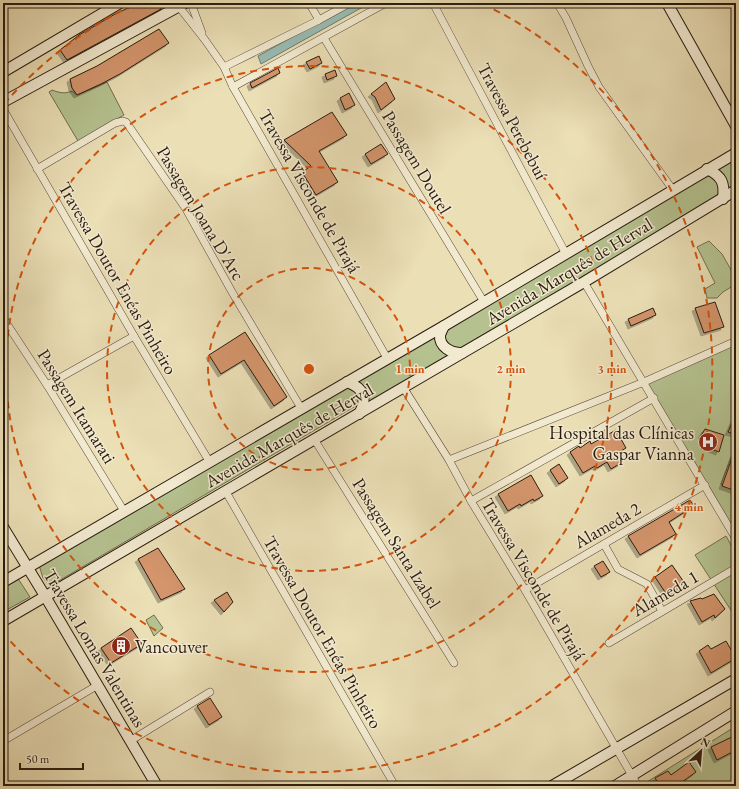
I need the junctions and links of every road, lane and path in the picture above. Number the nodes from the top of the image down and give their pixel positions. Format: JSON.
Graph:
{"nodes":[{"id":1,"x":120,"y":3,"type":"edge"},
{"id":2,"x":191,"y":3,"type":"edge"},
{"id":3,"x":309,"y":3,"type":"edge"},
{"id":4,"x":350,"y":3,"type":"edge"},
{"id":5,"x":386,"y":3,"type":"edge"},
{"id":6,"x":433,"y":3,"type":"edge"},
{"id":7,"x":557,"y":3,"type":"edge"},
{"id":8,"x":667,"y":3,"type":"edge"},
{"id":9,"x":180,"y":4,"type":"edge"},
{"id":10,"x":319,"y":20,"type":"junction"},
{"id":11,"x":324,"y":38,"type":"junction"},
{"id":12,"x":205,"y":40,"type":"junction"},
{"id":13,"x":224,"y":68,"type":"junction"},
{"id":14,"x":3,"y":72,"type":"edge"},
{"id":15,"x":233,"y":87,"type":"junction"},
{"id":16,"x":3,"y":102,"type":"edge"},
{"id":17,"x":3,"y":109,"type":"edge"},
{"id":18,"x":736,"y":126,"type":"edge"},
{"id":19,"x":736,"y":153,"type":"edge"},
{"id":20,"x":37,"y":169,"type":"junction"},
{"id":21,"x":707,"y":169,"type":"junction"},
{"id":22,"x":673,"y":190,"type":"junction"},
{"id":23,"x":736,"y":190,"type":"edge"},
{"id":24,"x":723,"y":199,"type":"junction"},
{"id":25,"x":566,"y":254,"type":"junction"},
{"id":26,"x":584,"y":282,"type":"junction"},
{"id":27,"x":484,"y":302,"type":"junction"},
{"id":28,"x":3,"y":318,"type":"edge"},
{"id":29,"x":444,"y":326,"type":"junction"},
{"id":30,"x":134,"y":336,"type":"junction"},
{"id":31,"x":736,"y":341,"type":"edge"},
{"id":32,"x":462,"y":353,"type":"junction"},
{"id":33,"x":387,"y":358,"type":"junction"},
{"id":34,"x":347,"y":382,"type":"junction"},
{"id":35,"x":644,"y":382,"type":"junction"},
{"id":36,"x":47,"y":385,"type":"junction"},
{"id":37,"x":403,"y":387,"type":"junction"},
{"id":38,"x":654,"y":398,"type":"junction"},
{"id":39,"x":301,"y":408,"type":"junction"},
{"id":40,"x":359,"y":414,"type":"junction"},
{"id":41,"x":314,"y":439,"type":"junction"},
{"id":42,"x":449,"y":460,"type":"junction"},
{"id":43,"x":209,"y":461,"type":"junction"},
{"id":44,"x":705,"y":485,"type":"junction"},
{"id":45,"x":226,"y":492,"type":"junction"},
{"id":46,"x":471,"y":501,"type":"junction"},
{"id":47,"x":124,"y":511,"type":"junction"},
{"id":48,"x":3,"y":527,"type":"edge"},
{"id":49,"x":736,"y":539,"type":"edge"},
{"id":50,"x":604,"y":544,"type":"junction"},
{"id":51,"x":28,"y":568,"type":"junction"},
{"id":52,"x":736,"y":568,"type":"edge"},
{"id":53,"x":3,"y":582,"type":"edge"},
{"id":54,"x":524,"y":590,"type":"junction"},
{"id":55,"x":45,"y":596,"type":"junction"},
{"id":56,"x":662,"y":611,"type":"junction"},
{"id":57,"x":3,"y":620,"type":"edge"},
{"id":58,"x":609,"y":643,"type":"dead end"},
{"id":59,"x":454,"y":663,"type":"dead end"},
{"id":60,"x":736,"y":678,"type":"edge"},
{"id":61,"x":98,"y":685,"type":"junction"},
{"id":62,"x":210,"y":692,"type":"dead end"},
{"id":63,"x":736,"y":711,"type":"edge"},
{"id":64,"x":3,"y":741,"type":"edge"},
{"id":65,"x":130,"y":741,"type":"junction"},
{"id":66,"x":616,"y":748,"type":"junction"},
{"id":67,"x":632,"y":776,"type":"junction"},
{"id":68,"x":157,"y":786,"type":"edge"},
{"id":69,"x":395,"y":786,"type":"edge"},
{"id":70,"x":552,"y":786,"type":"edge"},
{"id":71,"x":615,"y":786,"type":"edge"},
{"id":72,"x":638,"y":786,"type":"edge"}],
"edges":[{"from":1,"to":14,"type":"main road"},
{"from":2,"to":12,"type":"street","name":"Travessa Visconde de Pirajá"},
{"from":3,"to":10,"type":"street"},
{"from":4,"to":10,"type":"street"},
{"from":5,"to":11,"type":"street"},
{"from":6,"to":25,"type":"street","name":"Travessa Perebebuí"},
{"from":7,"to":22,"type":"street"},
{"from":8,"to":18,"type":"main road"},
{"from":9,"to":12,"type":"street","name":"Travessa Visconde de Pirajá"},
{"from":9,"to":16,"type":"main road"},
{"from":10,"to":13,"type":"street"},
{"from":11,"to":15,"type":"street"},
{"from":11,"to":27,"type":"street","name":"Passagem Doutel"},
{"from":12,"to":13,"type":"street","name":"Travessa Visconde de Pirajá"},
{"from":13,"to":15,"type":"street","name":"Travessa Visconde de Pirajá"},
{"from":15,"to":33,"type":"street","name":"Travessa Visconde de Pirajá"},
{"from":17,"to":20,"type":"street","name":"Travessa Doutor Enéas Pinheiro"},
{"from":19,"to":21,"type":"main road","name":"Avenida Marquês de Herval"},
{"from":20,"to":30,"type":"street","name":"Travessa Doutor Enéas Pinheiro"},
{"from":20,"to":39,"type":"street","name":"Passagem Joana D'Arc"},
{"from":21,"to":22,"type":"main road","name":"Avenida Marquês de Herval"},
{"from":21,"to":24,"type":"main road"},
{"from":22,"to":25,"type":"main road","name":"Avenida Marquês de Herval"},
{"from":23,"to":24,"type":"main road","name":"Avenida Marquês de Herval"},
{"from":24,"to":26,"type":"main road","name":"Avenida Marquês de Herval"},
{"from":25,"to":27,"type":"main road","name":"Avenida Marquês de Herval"},
{"from":26,"to":32,"type":"main road","name":"Avenida Marquês de Herval"},
{"from":26,"to":35,"type":"street"},
{"from":27,"to":29,"type":"main road","name":"Avenida Marquês de Herval"},
{"from":28,"to":36,"type":"street","name":"Passagem Itamarati"},
{"from":29,"to":32,"type":"main road"},
{"from":29,"to":33,"type":"main road","name":"Avenida Marquês de Herval"},
{"from":30,"to":36,"type":"street"},
{"from":30,"to":43,"type":"street","name":"Travessa Doutor Enéas Pinheiro"},
{"from":31,"to":35,"type":"street"},
{"from":32,"to":37,"type":"main road","name":"Avenida Marquês de Herval"},
{"from":33,"to":34,"type":"main road","name":"Avenida Marquês de Herval"},
{"from":34,"to":39,"type":"main road","name":"Avenida Marquês de Herval"},
{"from":34,"to":40,"type":"main road"},
{"from":35,"to":38,"type":"street"},
{"from":35,"to":42,"type":"street"},
{"from":36,"to":47,"type":"street","name":"Passagem Itamarati"},
{"from":37,"to":40,"type":"main road","name":"Avenida Marquês de Herval"},
{"from":37,"to":42,"type":"street","name":"Travessa Visconde de Pirajá"},
{"from":38,"to":44,"type":"street"},
{"from":38,"to":46,"type":"street"},
{"from":39,"to":43,"type":"main road","name":"Avenida Marquês de Herval"},
{"from":40,"to":41,"type":"main road","name":"Avenida Marquês de Herval"},
{"from":41,"to":45,"type":"main road","name":"Avenida Marquês de Herval"},
{"from":41,"to":59,"type":"street","name":"Passagem Santa Izabel"},
{"from":42,"to":46,"type":"street","name":"Travessa Visconde de Pirajá"},
{"from":43,"to":47,"type":"main road","name":"Avenida Marquês de Herval"},
{"from":44,"to":49,"type":"street"},
{"from":44,"to":50,"type":"street","name":"Alameda 2"},
{"from":45,"to":55,"type":"main road","name":"Avenida Marquês de Herval"},
{"from":45,"to":69,"type":"street","name":"Travessa Doutor Enéas Pinheiro"},
{"from":46,"to":54,"type":"street","name":"Travessa Visconde de Pirajá"},
{"from":47,"to":51,"type":"main road","name":"Avenida Marquês de Herval"},
{"from":48,"to":51,"type":"main road","name":"Travessa Lomas Valentinas"},
{"from":50,"to":54,"type":"street","name":"Alameda 2"},
{"from":50,"to":56,"type":"street"},
{"from":51,"to":53,"type":"main road","name":"Avenida Marquês de Herval"},
{"from":51,"to":55,"type":"main road","name":"Travessa Lomas Valentinas"},
{"from":52,"to":56,"type":"street","name":"Alameda 1"},
{"from":54,"to":66,"type":"street","name":"Travessa Visconde de Pirajá"},
{"from":55,"to":57,"type":"main road","name":"Avenida Marquês de Herval"},
{"from":55,"to":61,"type":"main road","name":"Travessa Lomas Valentinas"},
{"from":56,"to":58,"type":"street","name":"Alameda 1"},
{"from":60,"to":66,"type":"main road"},
{"from":61,"to":64,"type":"street"},
{"from":61,"to":65,"type":"main road","name":"Travessa Lomas Valentinas"},
{"from":62,"to":65,"type":"street"},
{"from":63,"to":67,"type":"main road"},
{"from":65,"to":68,"type":"main road","name":"Travessa Lomas Valentinas"},
{"from":66,"to":67,"type":"street","name":"Travessa Visconde de Pirajá"},
{"from":66,"to":70,"type":"main road"},
{"from":67,"to":71,"type":"main road"},
{"from":67,"to":72,"type":"street","name":"Travessa Visconde de Pirajá"}]}
